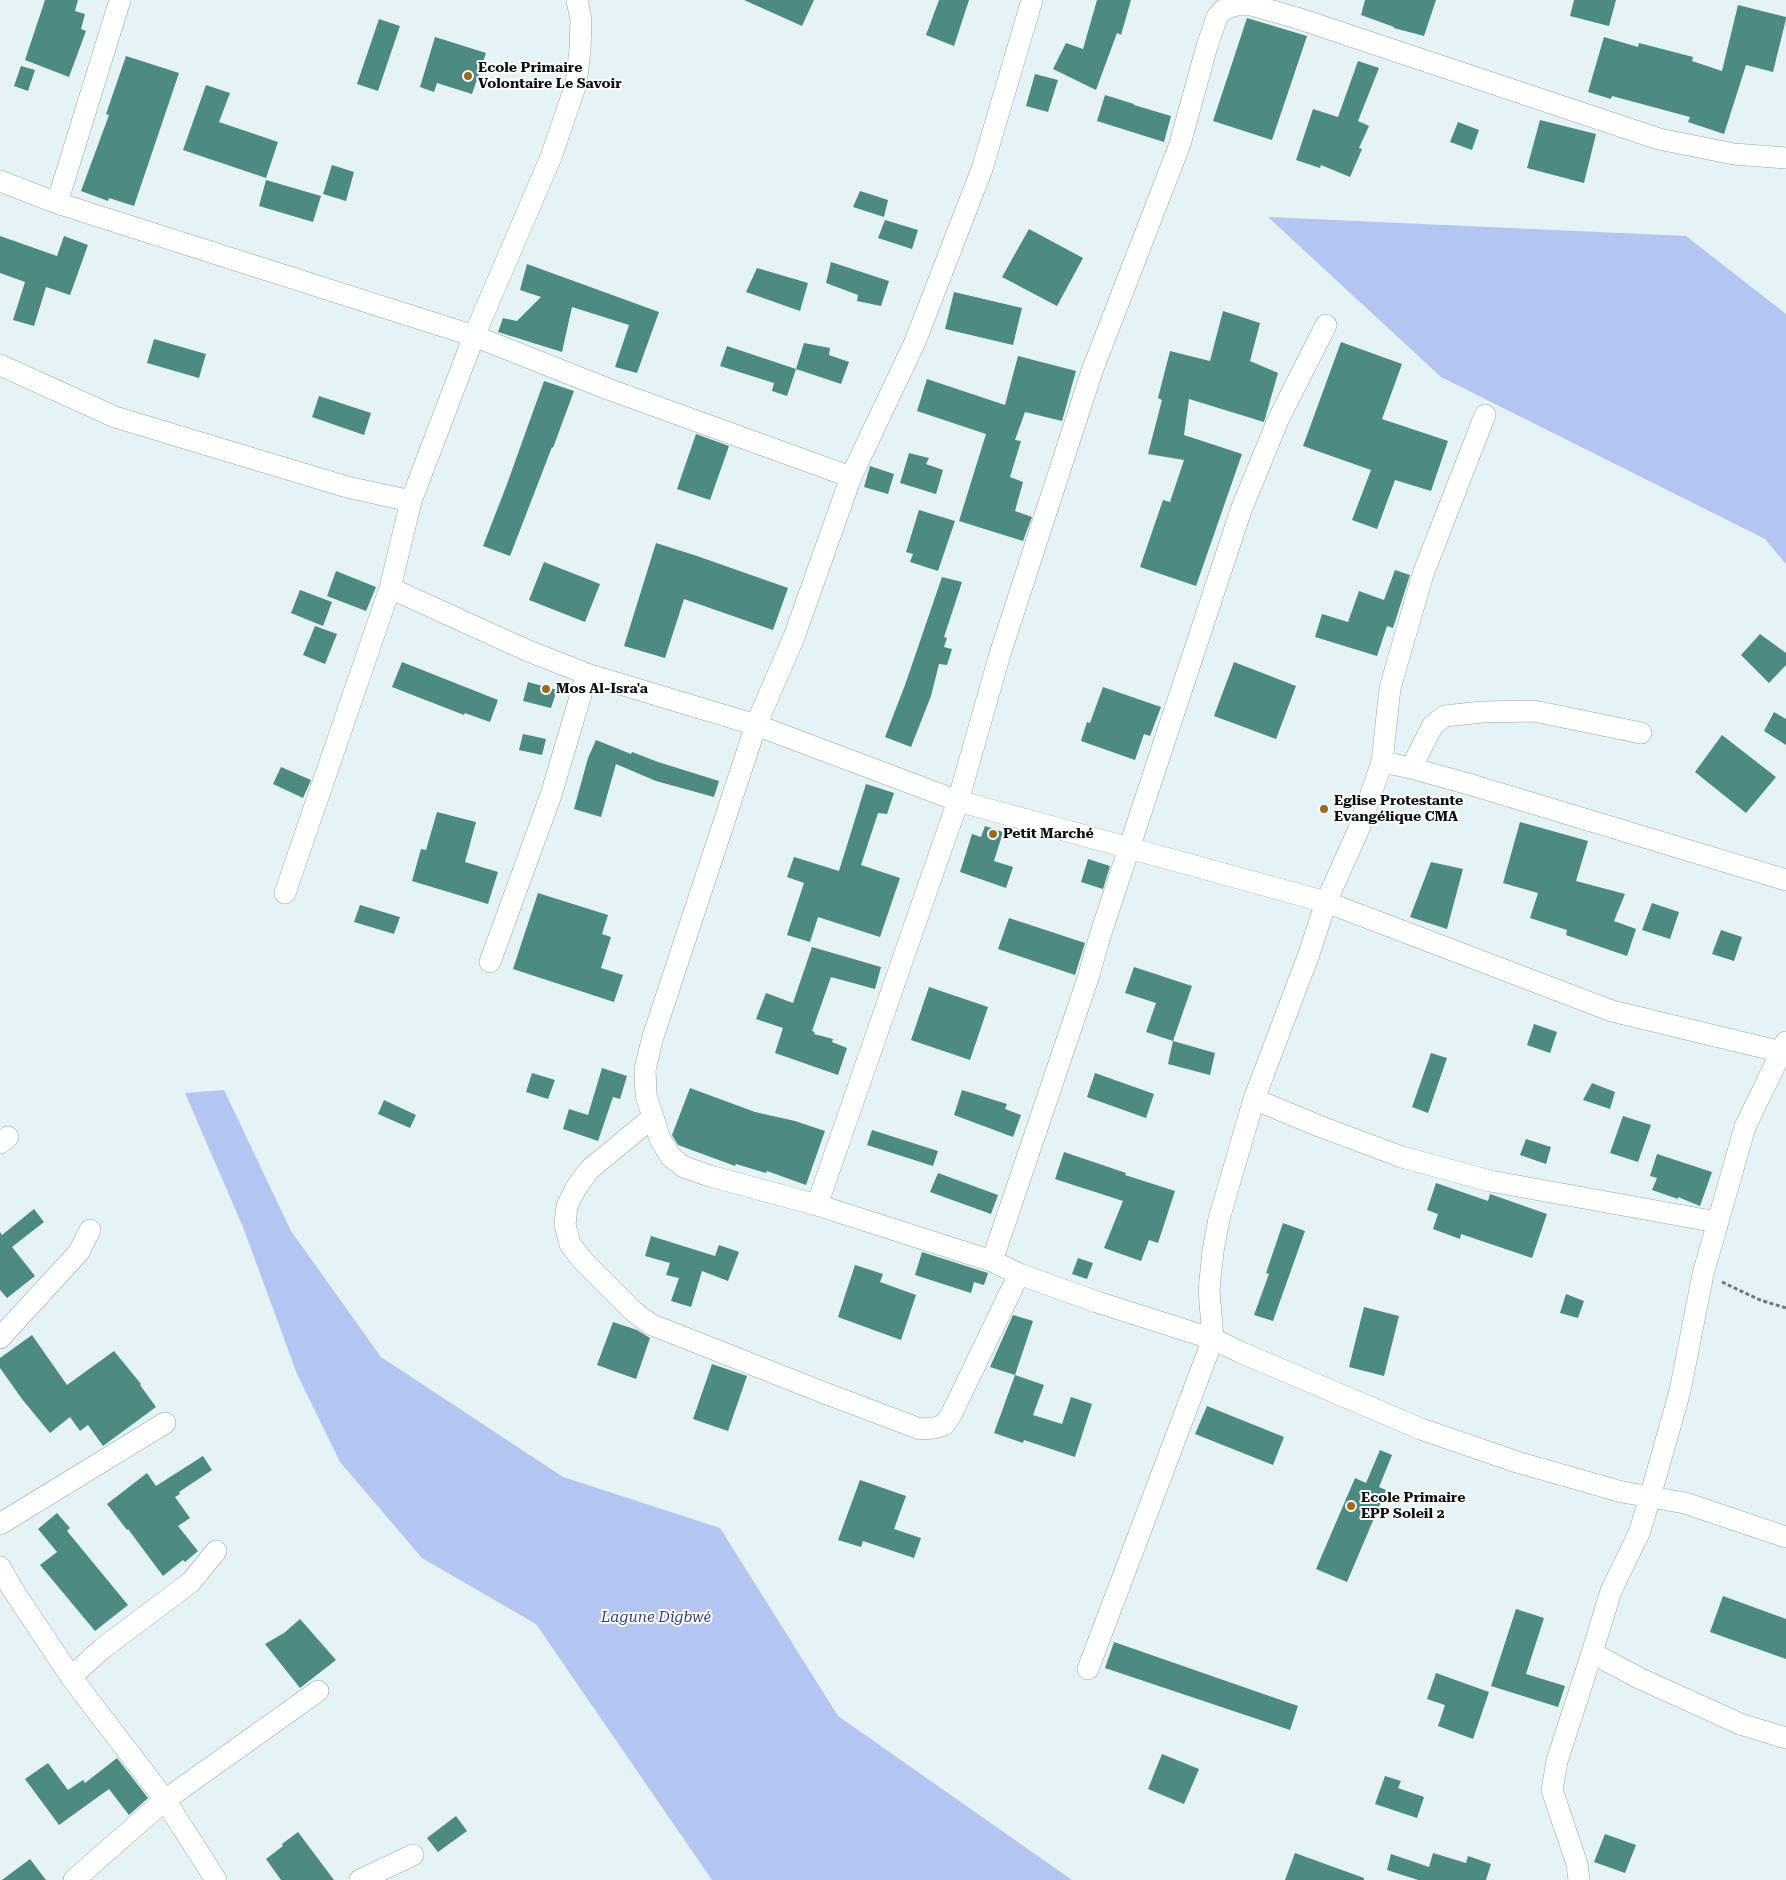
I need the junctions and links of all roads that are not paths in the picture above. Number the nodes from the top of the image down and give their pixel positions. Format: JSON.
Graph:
{"nodes":[{"id":1,"x":120,"y":0,"type":"edge"},
{"id":2,"x":577,"y":0,"type":"edge"},
{"id":3,"x":1032,"y":0,"type":"edge"},
{"id":4,"x":1296,"y":9,"type":"edge"},
{"id":5,"x":1786,"y":158,"type":"edge"},
{"id":6,"x":0,"y":181,"type":"edge"},
{"id":7,"x":57,"y":203,"type":"junction"},
{"id":8,"x":1326,"y":325,"type":"dead end"},
{"id":9,"x":474,"y":336,"type":"junction"},
{"id":10,"x":0,"y":365,"type":"edge"},
{"id":11,"x":1485,"y":415,"type":"dead end"},
{"id":12,"x":851,"y":477,"type":"junction"},
{"id":13,"x":411,"y":501,"type":"junction"},
{"id":14,"x":390,"y":588,"type":"junction"},
{"id":15,"x":586,"y":674,"type":"junction"},
{"id":16,"x":756,"y":726,"type":"junction"},
{"id":17,"x":1641,"y":733,"type":"dead end"},
{"id":18,"x":1382,"y":762,"type":"junction"},
{"id":19,"x":1410,"y":768,"type":"junction"},
{"id":20,"x":958,"y":801,"type":"junction"},
{"id":21,"x":1129,"y":848,"type":"junction"},
{"id":22,"x":1786,"y":880,"type":"edge"},
{"id":23,"x":285,"y":893,"type":"dead end"},
{"id":24,"x":1326,"y":902,"type":"junction"},
{"id":25,"x":490,"y":962,"type":"dead end"},
{"id":26,"x":1784,"y":1049,"type":"edge"},
{"id":27,"x":1254,"y":1098,"type":"junction"},
{"id":28,"x":653,"y":1117,"type":"junction"},
{"id":29,"x":817,"y":1205,"type":"junction"},
{"id":30,"x":1717,"y":1222,"type":"junction"},
{"id":31,"x":90,"y":1230,"type":"dead end"},
{"id":32,"x":992,"y":1261,"type":"junction"},
{"id":33,"x":1020,"y":1274,"type":"junction"},
{"id":34,"x":0,"y":1338,"type":"edge"},
{"id":35,"x":1213,"y":1339,"type":"junction"},
{"id":36,"x":165,"y":1423,"type":"dead end"},
{"id":37,"x":1649,"y":1496,"type":"junction"},
{"id":38,"x":0,"y":1524,"type":"edge"},
{"id":39,"x":1786,"y":1537,"type":"edge"},
{"id":40,"x":216,"y":1551,"type":"dead end"},
{"id":41,"x":0,"y":1567,"type":"edge"},
{"id":42,"x":1592,"y":1653,"type":"junction"},
{"id":43,"x":1088,"y":1669,"type":"dead end"},
{"id":44,"x":71,"y":1677,"type":"junction"},
{"id":45,"x":318,"y":1691,"type":"dead end"},
{"id":46,"x":1786,"y":1738,"type":"edge"},
{"id":47,"x":165,"y":1800,"type":"junction"},
{"id":48,"x":413,"y":1855,"type":"dead end"},
{"id":49,"x":74,"y":1880,"type":"edge"},
{"id":50,"x":216,"y":1880,"type":"edge"},
{"id":51,"x":360,"y":1880,"type":"edge"},
{"id":52,"x":1579,"y":1880,"type":"edge"}],
"edges":[{"from":1,"to":7,"type":"street"},
{"from":2,"to":9,"type":"street"},
{"from":3,"to":12,"type":"street"},
{"from":4,"to":5,"type":"street"},
{"from":4,"to":20,"type":"street"},
{"from":6,"to":7,"type":"street"},
{"from":7,"to":9,"type":"street"},
{"from":8,"to":21,"type":"street"},
{"from":9,"to":12,"type":"street"},
{"from":9,"to":13,"type":"street"},
{"from":10,"to":13,"type":"street"},
{"from":11,"to":18,"type":"street"},
{"from":12,"to":16,"type":"street"},
{"from":13,"to":14,"type":"street"},
{"from":14,"to":15,"type":"street"},
{"from":14,"to":23,"type":"street"},
{"from":15,"to":16,"type":"street"},
{"from":15,"to":25,"type":"street"},
{"from":16,"to":20,"type":"street"},
{"from":16,"to":28,"type":"street"},
{"from":17,"to":19,"type":"street"},
{"from":18,"to":19,"type":"street"},
{"from":18,"to":24,"type":"street"},
{"from":19,"to":22,"type":"street"},
{"from":20,"to":21,"type":"street"},
{"from":20,"to":29,"type":"street"},
{"from":21,"to":24,"type":"street"},
{"from":21,"to":32,"type":"street"},
{"from":24,"to":26,"type":"street"},
{"from":24,"to":27,"type":"street"},
{"from":26,"to":30,"type":"street"},
{"from":27,"to":30,"type":"street"},
{"from":27,"to":35,"type":"street"},
{"from":28,"to":29,"type":"street"},
{"from":28,"to":33,"type":"street"},
{"from":29,"to":32,"type":"street"},
{"from":30,"to":37,"type":"street"},
{"from":31,"to":34,"type":"street"},
{"from":32,"to":33,"type":"street"},
{"from":33,"to":35,"type":"street"},
{"from":35,"to":37,"type":"street"},
{"from":35,"to":43,"type":"street"},
{"from":36,"to":38,"type":"street"},
{"from":37,"to":39,"type":"street"},
{"from":37,"to":42,"type":"street"},
{"from":40,"to":44,"type":"street"},
{"from":41,"to":44,"type":"street"},
{"from":42,"to":46,"type":"street"},
{"from":42,"to":52,"type":"street"},
{"from":44,"to":47,"type":"street"},
{"from":45,"to":47,"type":"street"},
{"from":47,"to":49,"type":"street"},
{"from":47,"to":50,"type":"street"},
{"from":48,"to":51,"type":"street"}]}
